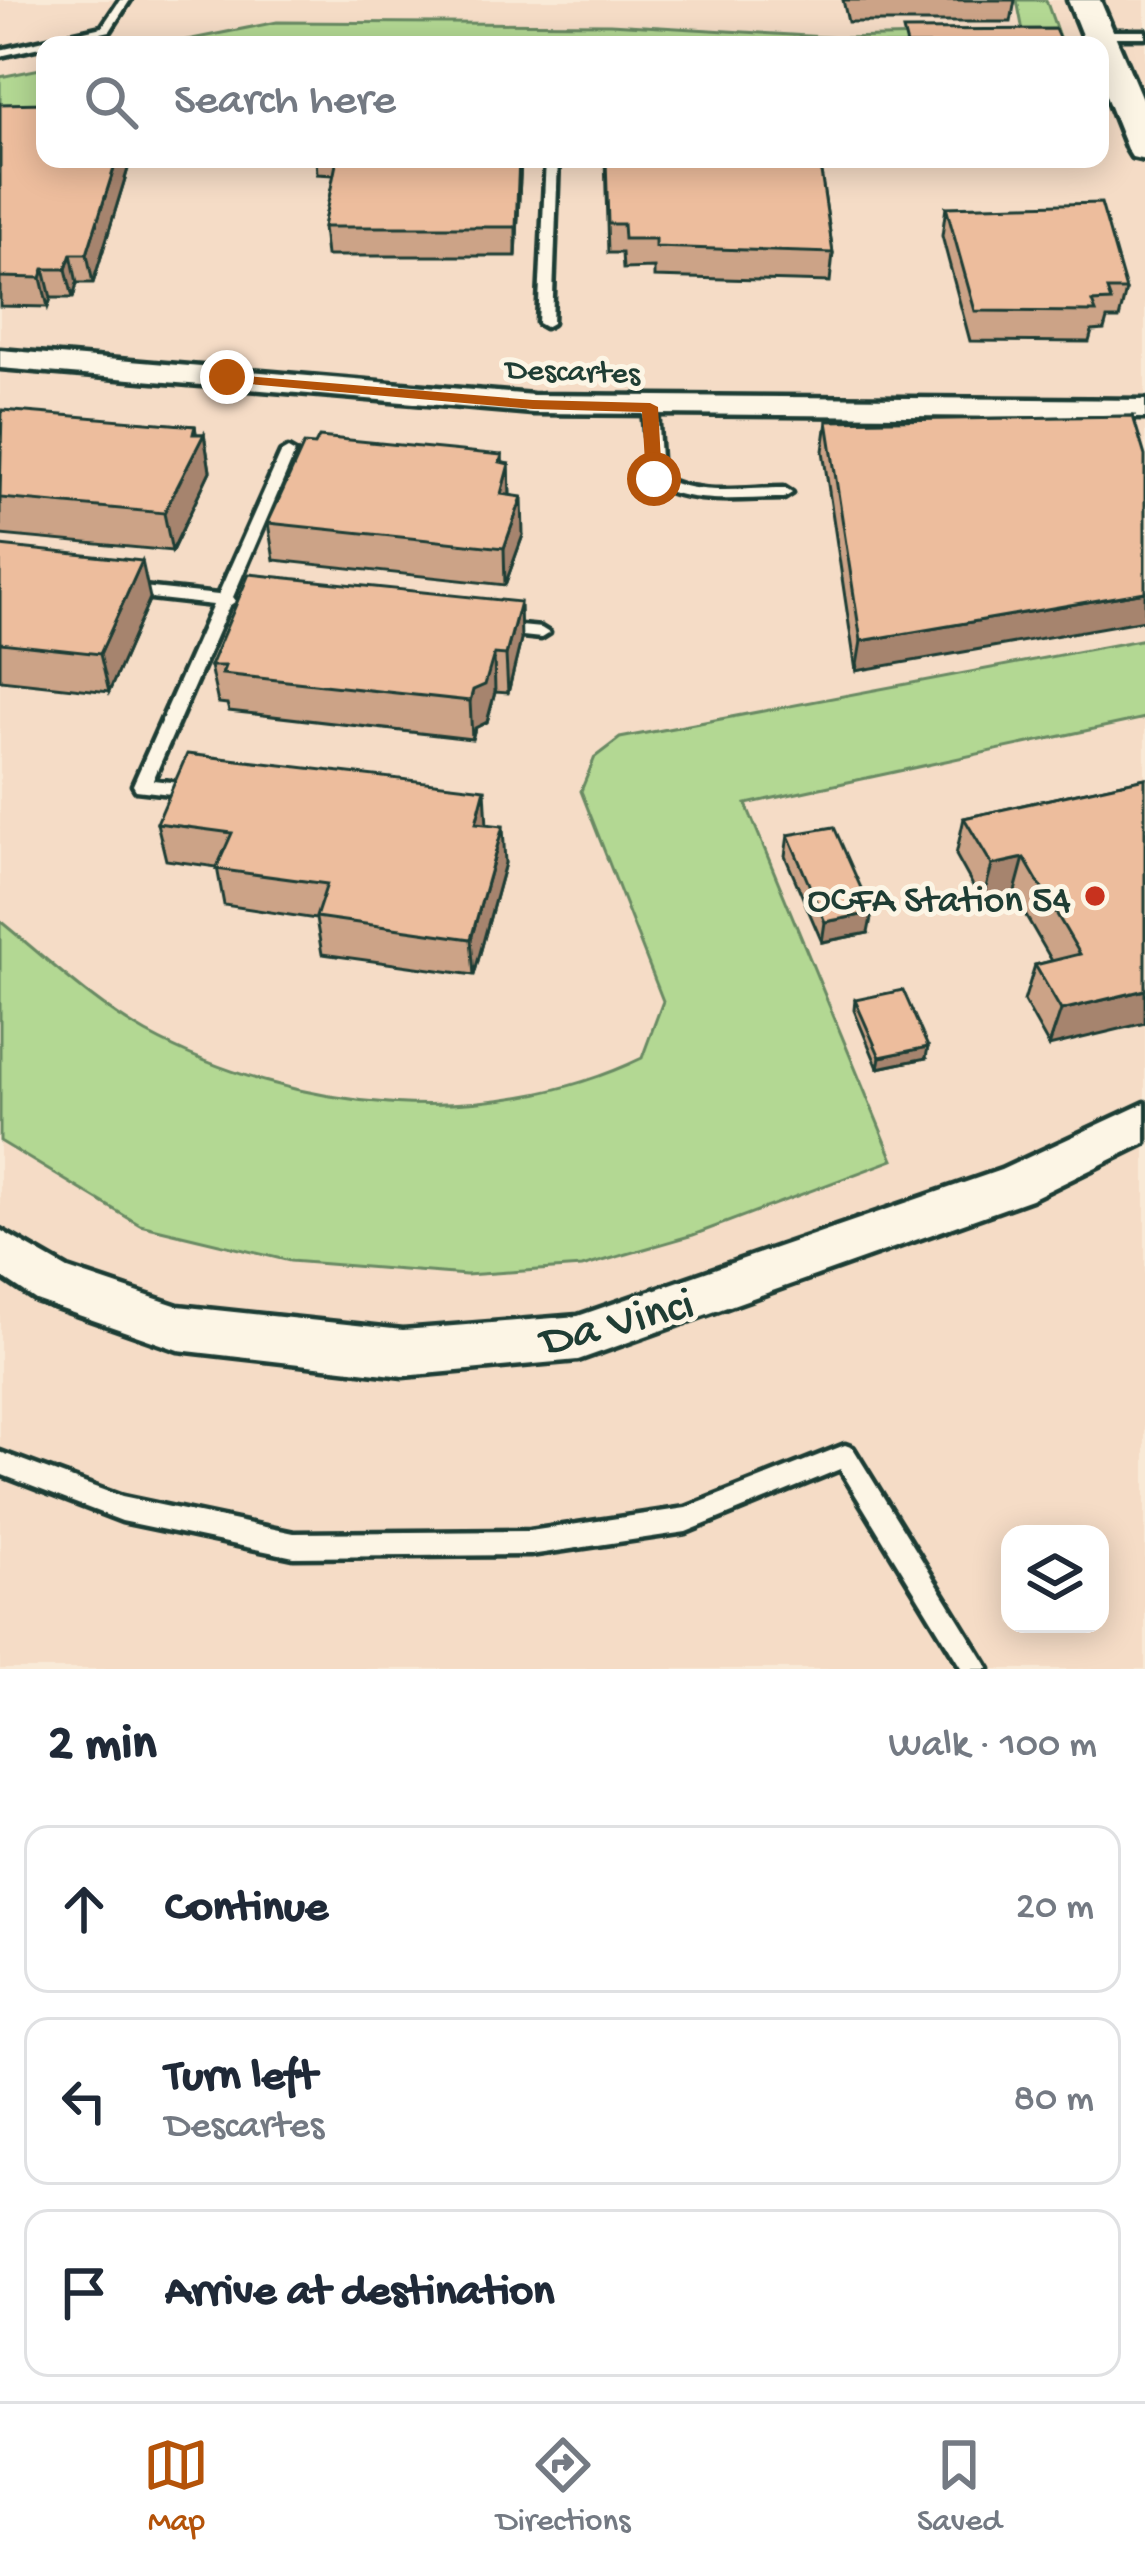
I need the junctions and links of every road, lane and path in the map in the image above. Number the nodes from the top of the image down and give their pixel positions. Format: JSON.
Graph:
{"nodes":[{"id":1,"x":124,"y":0,"type":"edge"},
{"id":2,"x":1084,"y":0,"type":"edge"},
{"id":3,"x":1099,"y":34,"type":"joint"},
{"id":4,"x":1145,"y":34,"type":"edge"},
{"id":5,"x":74,"y":36,"type":"edge"},
{"id":6,"x":36,"y":44,"type":"edge"},
{"id":7,"x":0,"y":52,"type":"edge"},
{"id":8,"x":1109,"y":59,"type":"edge"},
{"id":9,"x":1145,"y":149,"type":"edge"},
{"id":10,"x":552,"y":168,"type":"edge"},
{"id":11,"x":545,"y":323,"type":"dead end"},
{"id":12,"x":0,"y":358,"type":"edge"},
{"id":13,"x":650,"y":407,"type":"junction"},
{"id":14,"x":1145,"y":409,"type":"edge"},
{"id":15,"x":288,"y":453,"type":"dead end"},
{"id":16,"x":784,"y":493,"type":"dead end"},
{"id":17,"x":110,"y":589,"type":"edge"},
{"id":18,"x":221,"y":601,"type":"junction"},
{"id":19,"x":244,"y":603,"type":"edge"},
{"id":20,"x":472,"y":626,"type":"edge"},
{"id":21,"x":541,"y":633,"type":"dead end"},
{"id":22,"x":211,"y":792,"type":"edge"},
{"id":23,"x":1145,"y":1121,"type":"edge"},
{"id":24,"x":0,"y":1251,"type":"edge"},
{"id":25,"x":0,"y":1463,"type":"edge"},
{"id":26,"x":976,"y":1669,"type":"edge"}],
"edges":[{"from":1,"to":5,"type":"lane"},
{"from":2,"to":3,"type":"street"},
{"from":3,"to":4,"type":"lane"},
{"from":6,"to":7,"type":"lane"},
{"from":8,"to":9,"type":"street"},
{"from":10,"to":11,"type":"lane"},
{"from":12,"to":13,"type":"street","name":"Descartes"},
{"from":13,"to":14,"type":"street","name":"Descartes"},
{"from":13,"to":16,"type":"lane"},
{"from":15,"to":18,"type":"lane"},
{"from":17,"to":18,"type":"lane"},
{"from":18,"to":19,"type":"lane"},
{"from":18,"to":22,"type":"lane"},
{"from":20,"to":21,"type":"lane"},
{"from":23,"to":24,"type":"street","name":"Da Vinci"},
{"from":25,"to":26,"type":"lane"}]}
